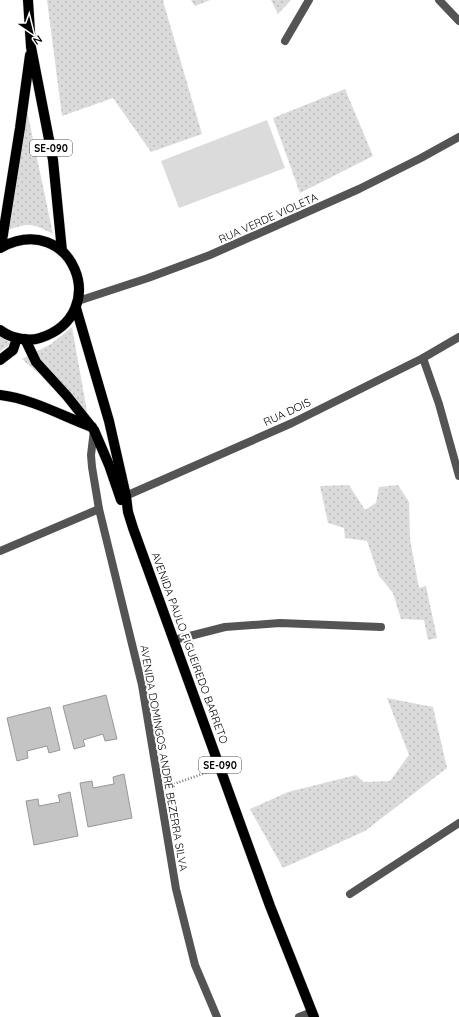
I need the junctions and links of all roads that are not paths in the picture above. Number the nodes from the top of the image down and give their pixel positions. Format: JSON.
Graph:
{"nodes":[{"id":1,"x":28,"y":0,"type":"edge"},
{"id":2,"x":309,"y":0,"type":"edge"},
{"id":3,"x":439,"y":0,"type":"edge"},
{"id":4,"x":459,"y":21,"type":"edge"},
{"id":5,"x":285,"y":41,"type":"dead end"},
{"id":6,"x":31,"y":47,"type":"junction"},
{"id":7,"x":459,"y":137,"type":"edge"},
{"id":8,"x":0,"y":248,"type":"edge"},
{"id":9,"x":62,"y":251,"type":"junction"},
{"id":10,"x":77,"y":304,"type":"junction"},
{"id":11,"x":0,"y":330,"type":"edge"},
{"id":12,"x":459,"y":337,"type":"edge"},
{"id":13,"x":21,"y":339,"type":"junction"},
{"id":14,"x":423,"y":358,"type":"junction"},
{"id":15,"x":0,"y":360,"type":"edge"},
{"id":16,"x":0,"y":395,"type":"edge"},
{"id":17,"x":93,"y":429,"type":"junction"},
{"id":18,"x":459,"y":476,"type":"edge"},
{"id":19,"x":123,"y":497,"type":"junction"},
{"id":20,"x":99,"y":509,"type":"junction"},
{"id":21,"x":0,"y":551,"type":"edge"},
{"id":22,"x":381,"y":627,"type":"dead end"},
{"id":23,"x":174,"y":640,"type":"junction"},
{"id":24,"x":459,"y":823,"type":"edge"},
{"id":25,"x":350,"y":894,"type":"dead end"},
{"id":26,"x":313,"y":1014,"type":"edge"},
{"id":27,"x":217,"y":1017,"type":"edge"},
{"id":28,"x":299,"y":1017,"type":"edge"}],
"edges":[{"from":1,"to":6,"type":"main road","number":"SE-090"},
{"from":2,"to":5,"type":"street"},
{"from":3,"to":4,"type":"street"},
{"from":6,"to":8,"type":"main road","number":"SE-090"},
{"from":6,"to":9,"type":"main road","number":"SE-090"},
{"from":7,"to":10,"type":"street","name":"RUA VERDE VIOLETA"},
{"from":8,"to":9,"type":"main road"},
{"from":9,"to":10,"type":"main road","name":"AVENIDA PAULO FIGUEIREDO BARRETO"},
{"from":10,"to":13,"type":"main road"},
{"from":10,"to":19,"type":"main road","name":"AVENIDA PAULO FIGUEIREDO BARRETO","number":"SE-090"},
{"from":11,"to":13,"type":"main road"},
{"from":12,"to":14,"type":"street","name":"RUA DOIS"},
{"from":13,"to":15,"type":"main road"},
{"from":13,"to":17,"type":"main road","name":"AVENIDA PAULO FIGUEIREDO BARRETO","number":"SE-090"},
{"from":14,"to":18,"type":"street"},
{"from":14,"to":19,"type":"street","name":"RUA DOIS"},
{"from":16,"to":17,"type":"main road"},
{"from":17,"to":19,"type":"main road","name":"AVENIDA PAULO FIGUEIREDO BARRETO","number":"SE-090"},
{"from":17,"to":20,"type":"street","name":"AVENIDA DOMINGOS ANDRÉ BEZERRA SILVA"},
{"from":19,"to":23,"type":"main road","name":"AVENIDA PAULO FIGUEIREDO BARRETO","number":"SE-090"},
{"from":20,"to":21,"type":"street"},
{"from":20,"to":27,"type":"street","name":"AVENIDA DOMINGOS ANDRÉ BEZERRA SILVA"},
{"from":22,"to":23,"type":"street"},
{"from":23,"to":26,"type":"main road","name":"AVENIDA PAULO FIGUEIREDO BARRETO","number":"SE-090"},
{"from":24,"to":25,"type":"street"},
{"from":26,"to":28,"type":"street"}]}
